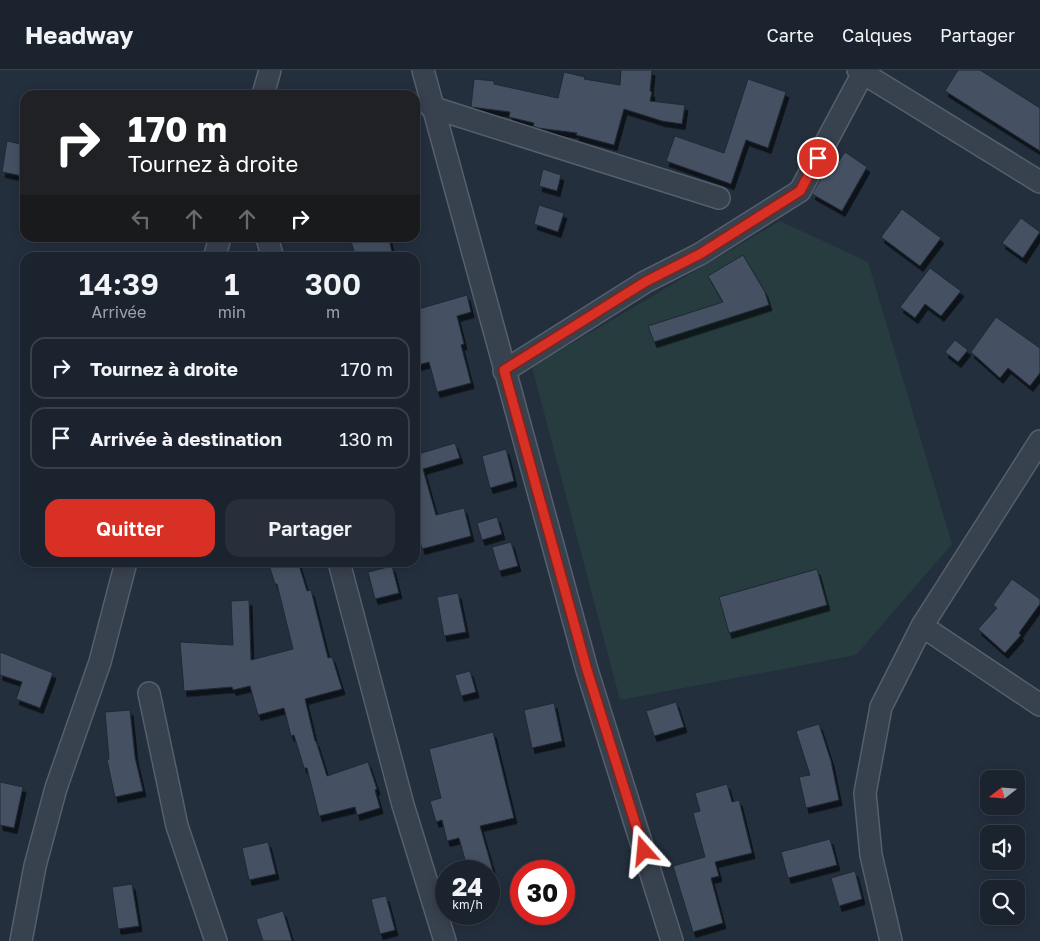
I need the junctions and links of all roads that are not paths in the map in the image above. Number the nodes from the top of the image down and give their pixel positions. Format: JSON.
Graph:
{"nodes":[{"id":1,"x":270,"y":70,"type":"edge"},
{"id":2,"x":423,"y":70,"type":"edge"},
{"id":3,"x":860,"y":71,"type":"edge"},
{"id":4,"x":265,"y":90,"type":"edge"},
{"id":5,"x":431,"y":106,"type":"junction"},
{"id":6,"x":1040,"y":182,"type":"edge"},
{"id":7,"x":719,"y":198,"type":"dead end"},
{"id":8,"x":504,"y":370,"type":"junction"},
{"id":9,"x":1040,"y":441,"type":"edge"},
{"id":10,"x":125,"y":567,"type":"edge"},
{"id":11,"x":340,"y":567,"type":"edge"},
{"id":12,"x":922,"y":626,"type":"junction"},
{"id":13,"x":149,"y":693,"type":"dead end"},
{"id":14,"x":1040,"y":705,"type":"edge"},
{"id":15,"x":21,"y":941,"type":"edge"},
{"id":16,"x":216,"y":941,"type":"edge"},
{"id":17,"x":444,"y":941,"type":"edge"},
{"id":18,"x":672,"y":941,"type":"edge"},
{"id":19,"x":891,"y":941,"type":"edge"}],
"edges":[{"from":1,"to":4,"type":"street"},
{"from":2,"to":5,"type":"street"},
{"from":3,"to":6,"type":"street"},
{"from":3,"to":8,"type":"street"},
{"from":5,"to":7,"type":"street"},
{"from":5,"to":8,"type":"street"},
{"from":8,"to":18,"type":"street"},
{"from":9,"to":12,"type":"street"},
{"from":10,"to":15,"type":"street"},
{"from":11,"to":17,"type":"street"},
{"from":12,"to":14,"type":"street"},
{"from":12,"to":19,"type":"street"},
{"from":13,"to":16,"type":"street"}]}
